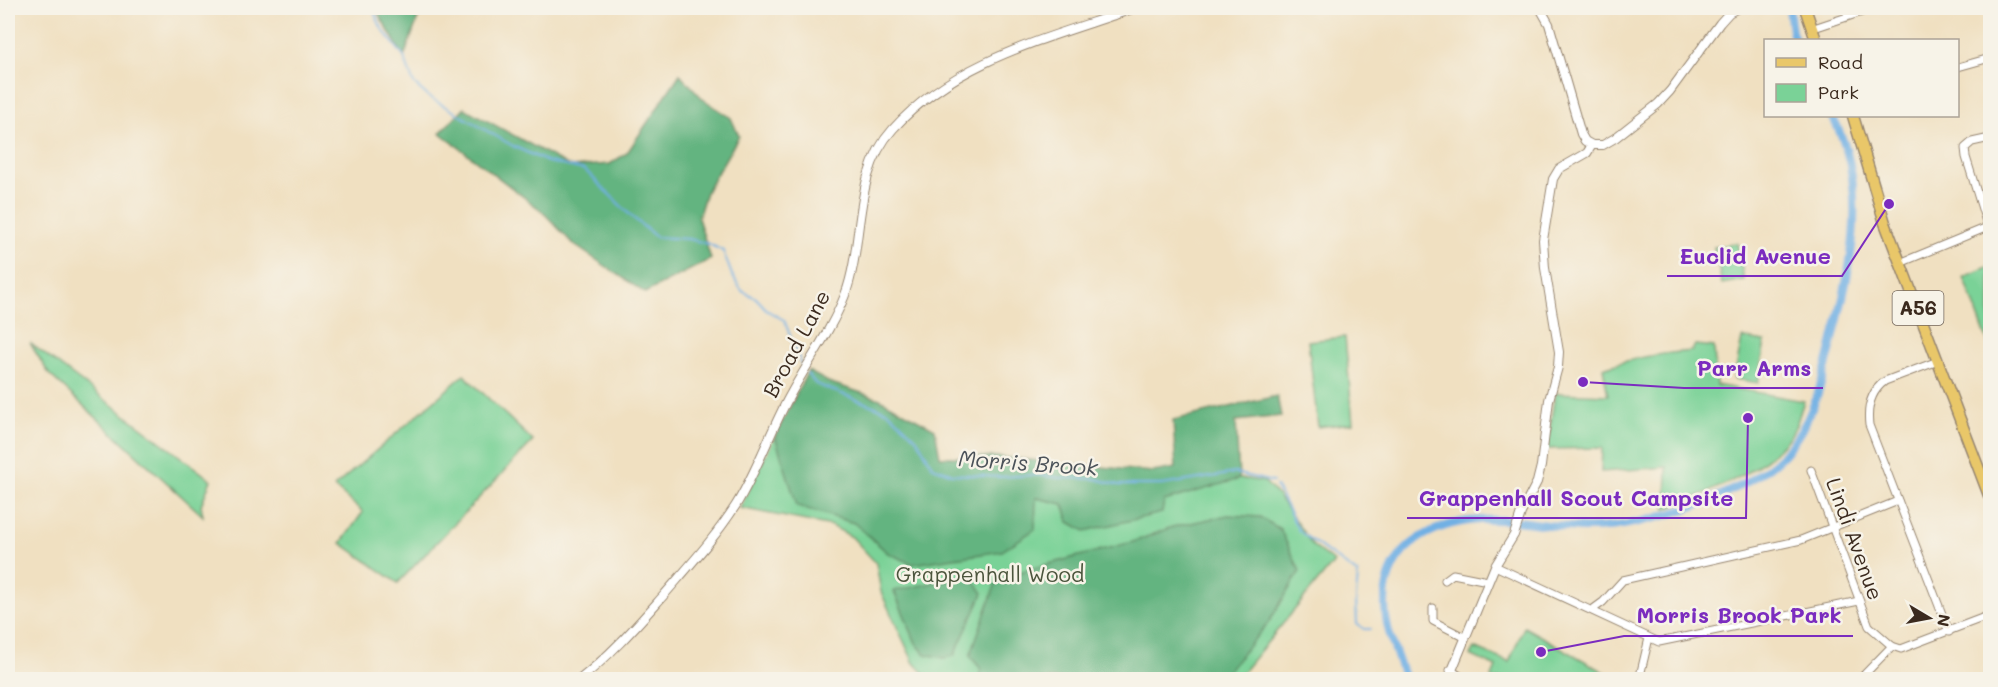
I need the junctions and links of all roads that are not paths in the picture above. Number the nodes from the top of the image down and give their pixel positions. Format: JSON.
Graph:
{"nodes":[{"id":1,"x":1134,"y":8,"type":"edge"},
{"id":2,"x":1540,"y":8,"type":"edge"},
{"id":3,"x":1738,"y":8,"type":"edge"},
{"id":4,"x":1806,"y":8,"type":"edge"},
{"id":5,"x":1874,"y":8,"type":"edge"},
{"id":6,"x":1728,"y":10,"type":"edge"},
{"id":7,"x":1811,"y":29,"type":"junction"},
{"id":8,"x":1816,"y":39,"type":"edge"},
{"id":9,"x":1990,"y":58,"type":"edge"},
{"id":10,"x":1959,"y":67,"type":"edge"},
{"id":11,"x":1853,"y":117,"type":"edge"},
{"id":12,"x":1990,"y":138,"type":"edge"},
{"id":13,"x":1592,"y":145,"type":"junction"},
{"id":14,"x":1989,"y":227,"type":"edge"},
{"id":15,"x":1990,"y":235,"type":"edge"},
{"id":16,"x":1900,"y":263,"type":"junction"},
{"id":17,"x":1938,"y":361,"type":"junction"},
{"id":18,"x":1811,"y":470,"type":"dead end"},
{"id":19,"x":1990,"y":498,"type":"edge"},
{"id":20,"x":1898,"y":501,"type":"junction"},
{"id":21,"x":1832,"y":527,"type":"junction"},
{"id":22,"x":1495,"y":566,"type":"junction"},
{"id":23,"x":1445,"y":580,"type":"dead end"},
{"id":24,"x":1488,"y":581,"type":"junction"},
{"id":25,"x":1859,"y":601,"type":"junction"},
{"id":26,"x":1433,"y":608,"type":"dead end"},
{"id":27,"x":1592,"y":610,"type":"junction"},
{"id":28,"x":1990,"y":615,"type":"edge"},
{"id":29,"x":1949,"y":632,"type":"junction"},
{"id":30,"x":1464,"y":637,"type":"junction"},
{"id":31,"x":1649,"y":638,"type":"junction"},
{"id":32,"x":1892,"y":646,"type":"junction"},
{"id":33,"x":1450,"y":670,"type":"junction"},
{"id":34,"x":1862,"y":679,"type":"edge"},
{"id":35,"x":579,"y":680,"type":"edge"},
{"id":36,"x":1448,"y":680,"type":"edge"},
{"id":37,"x":1467,"y":680,"type":"edge"},
{"id":38,"x":1639,"y":680,"type":"edge"}],
"edges":[{"from":1,"to":35,"type":"street","name":"Broad Lane"},
{"from":2,"to":13,"type":"street"},
{"from":3,"to":6,"type":"street"},
{"from":4,"to":7,"type":"main road"},
{"from":5,"to":7,"type":"street"},
{"from":6,"to":13,"type":"street"},
{"from":7,"to":8,"type":"main road"},
{"from":9,"to":10,"type":"street"},
{"from":11,"to":16,"type":"main road","number":"A56"},
{"from":12,"to":14,"type":"street"},
{"from":13,"to":22,"type":"street"},
{"from":14,"to":15,"type":"street"},
{"from":14,"to":16,"type":"street"},
{"from":16,"to":17,"type":"main road","number":"A56"},
{"from":17,"to":19,"type":"main road","number":"A56"},
{"from":17,"to":20,"type":"street"},
{"from":18,"to":21,"type":"street","name":"Lindi Avenue"},
{"from":20,"to":21,"type":"street"},
{"from":20,"to":29,"type":"street"},
{"from":21,"to":25,"type":"street","name":"Lindi Avenue"},
{"from":21,"to":27,"type":"street"},
{"from":22,"to":24,"type":"street"},
{"from":22,"to":27,"type":"street"},
{"from":23,"to":24,"type":"street"},
{"from":24,"to":30,"type":"street"},
{"from":25,"to":31,"type":"street"},
{"from":25,"to":32,"type":"street","name":"Lindi Avenue"},
{"from":26,"to":30,"type":"street"},
{"from":27,"to":31,"type":"street"},
{"from":28,"to":29,"type":"street"},
{"from":29,"to":32,"type":"street"},
{"from":30,"to":33,"type":"street"},
{"from":31,"to":38,"type":"street"},
{"from":32,"to":34,"type":"street"},
{"from":33,"to":36,"type":"street"},
{"from":33,"to":37,"type":"street"}]}
